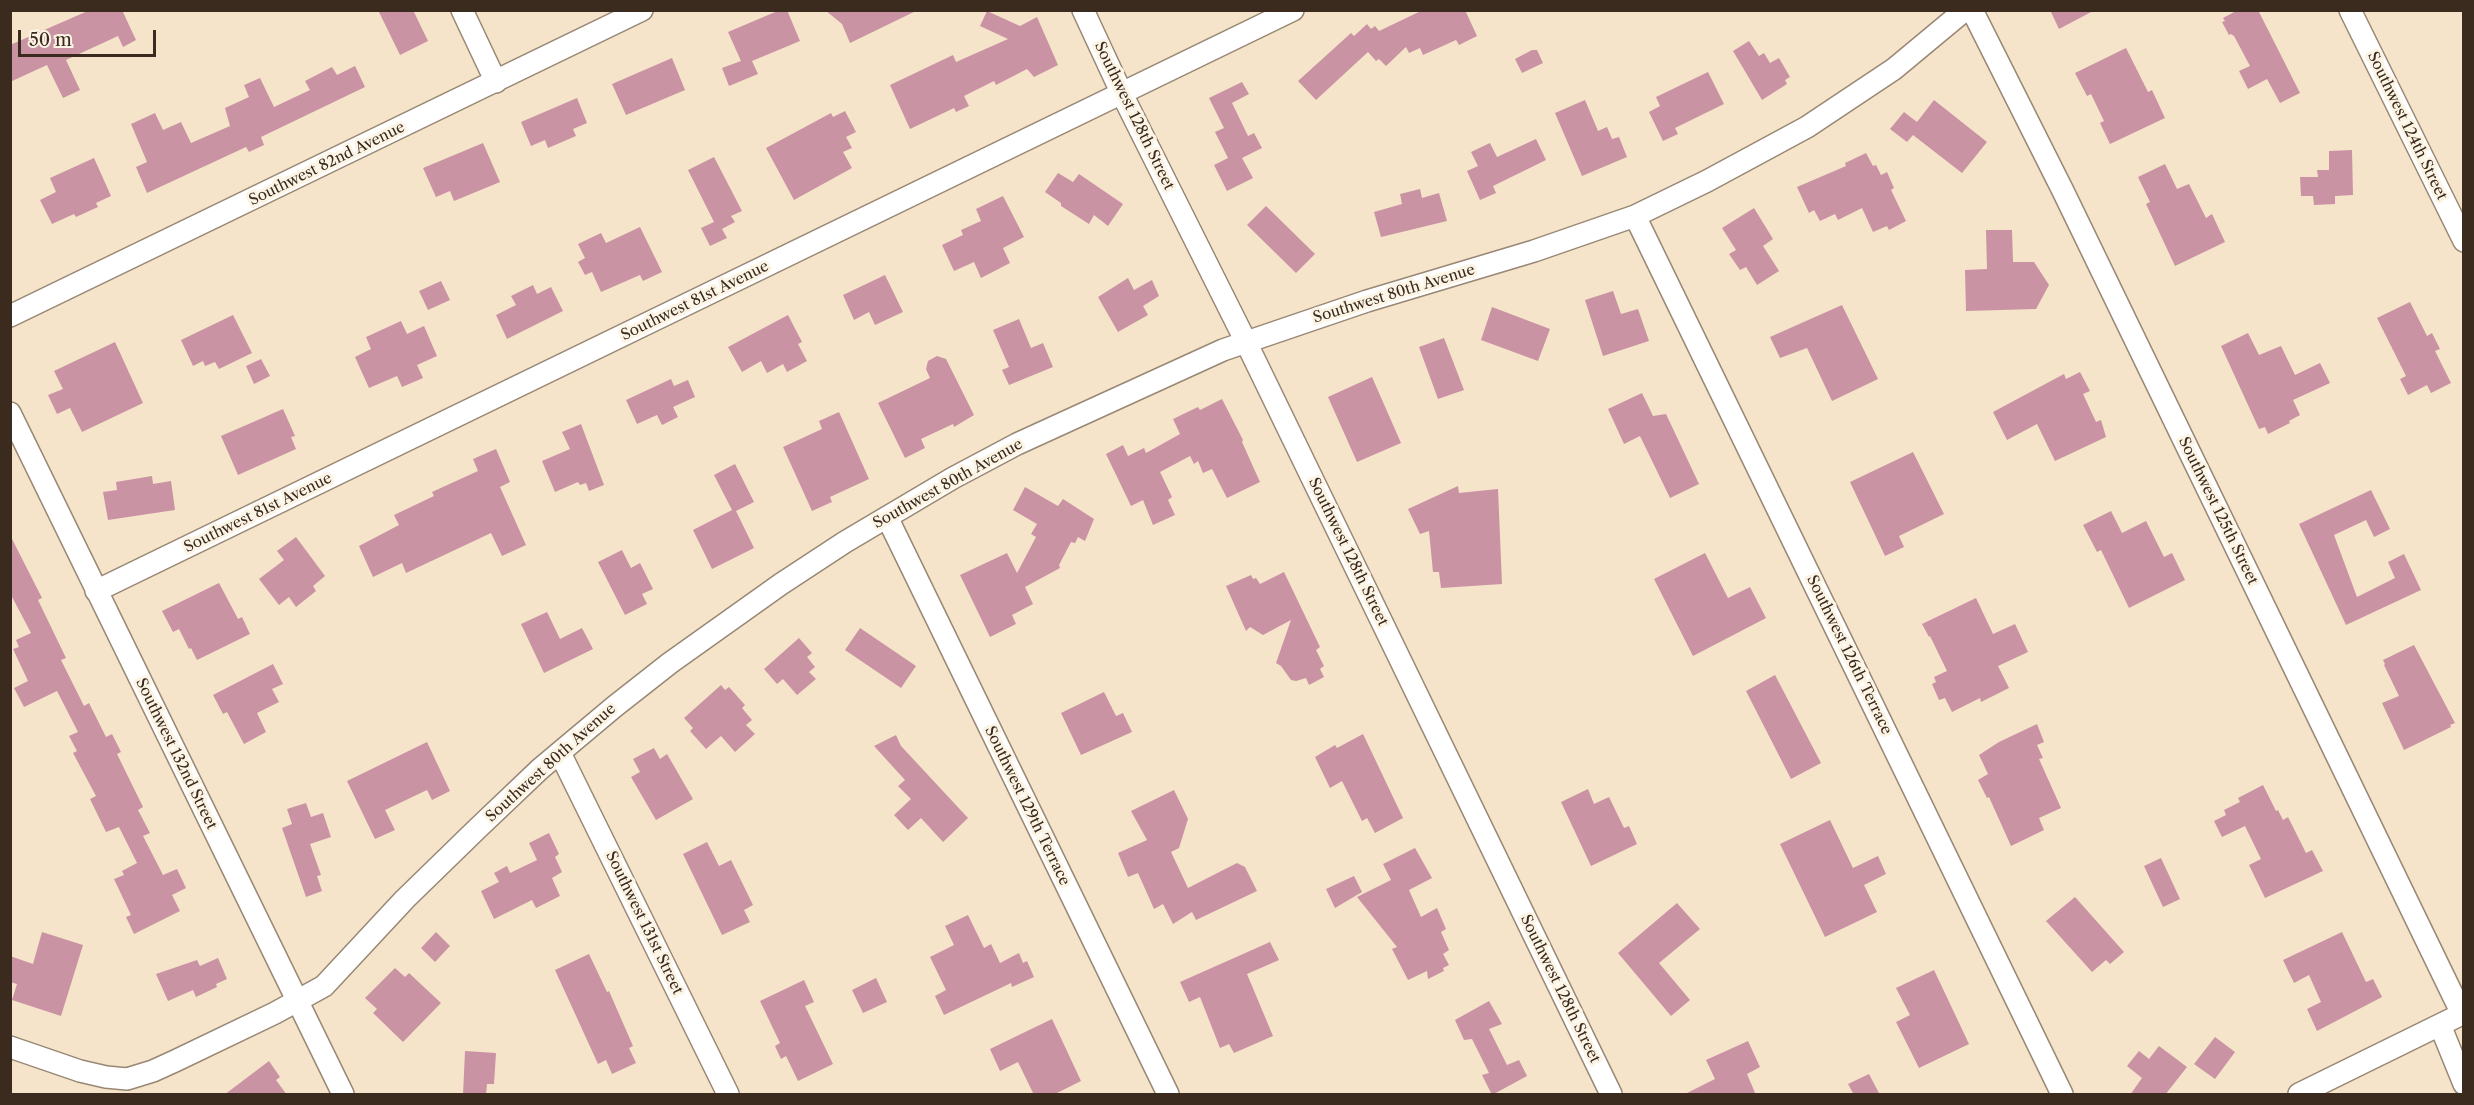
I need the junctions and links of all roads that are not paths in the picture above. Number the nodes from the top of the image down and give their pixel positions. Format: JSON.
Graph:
{"nodes":[{"id":1,"x":462,"y":10,"type":"edge"},
{"id":2,"x":642,"y":10,"type":"edge"},
{"id":3,"x":1083,"y":10,"type":"edge"},
{"id":4,"x":1293,"y":10,"type":"edge"},
{"id":5,"x":1965,"y":10,"type":"edge"},
{"id":6,"x":1972,"y":10,"type":"edge"},
{"id":7,"x":2350,"y":10,"type":"edge"},
{"id":8,"x":496,"y":82,"type":"junction"},
{"id":9,"x":1122,"y":94,"type":"junction"},
{"id":10,"x":1635,"y":216,"type":"junction"},
{"id":11,"x":2463,"y":241,"type":"edge"},
{"id":12,"x":10,"y":316,"type":"edge"},
{"id":13,"x":1246,"y":342,"type":"junction"},
{"id":14,"x":10,"y":413,"type":"edge"},
{"id":15,"x":887,"y":517,"type":"junction"},
{"id":16,"x":96,"y":591,"type":"junction"},
{"id":17,"x":560,"y":753,"type":"junction"},
{"id":18,"x":297,"y":1000,"type":"junction"},
{"id":19,"x":2463,"y":1014,"type":"edge"},
{"id":20,"x":2440,"y":1025,"type":"junction"},
{"id":21,"x":10,"y":1047,"type":"edge"},
{"id":22,"x":93,"y":1084,"type":"edge"},
{"id":23,"x":2463,"y":1084,"type":"edge"},
{"id":24,"x":343,"y":1095,"type":"edge"},
{"id":25,"x":728,"y":1095,"type":"edge"},
{"id":26,"x":1168,"y":1095,"type":"edge"},
{"id":27,"x":1611,"y":1095,"type":"edge"},
{"id":28,"x":2062,"y":1095,"type":"edge"},
{"id":29,"x":2299,"y":1095,"type":"edge"}],
"edges":[{"from":1,"to":8,"type":"street"},
{"from":2,"to":8,"type":"street","name":"Southwest 82nd Avenue"},
{"from":3,"to":9,"type":"street","name":"Southwest 128th Street"},
{"from":4,"to":9,"type":"street","name":"Southwest 81st Avenue"},
{"from":5,"to":10,"type":"street","name":"Southwest 80th Avenue"},
{"from":6,"to":19,"type":"street","name":"Southwest 125th Street"},
{"from":7,"to":11,"type":"street","name":"Southwest 124th Street"},
{"from":8,"to":12,"type":"street","name":"Southwest 82nd Avenue"},
{"from":9,"to":13,"type":"street","name":"Southwest 128th Street"},
{"from":9,"to":16,"type":"street","name":"Southwest 81st Avenue"},
{"from":10,"to":13,"type":"street","name":"Southwest 80th Avenue"},
{"from":10,"to":28,"type":"street","name":"Southwest 126th Terrace"},
{"from":13,"to":15,"type":"street","name":"Southwest 80th Avenue"},
{"from":13,"to":27,"type":"street","name":"Southwest 128th Street"},
{"from":14,"to":16,"type":"street","name":"Southwest 132nd Street"},
{"from":15,"to":17,"type":"street","name":"Southwest 80th Avenue"},
{"from":15,"to":26,"type":"street","name":"Southwest 129th Terrace"},
{"from":16,"to":18,"type":"street","name":"Southwest 132nd Street"},
{"from":17,"to":18,"type":"street","name":"Southwest 80th Avenue"},
{"from":17,"to":25,"type":"street","name":"Southwest 131st Street"},
{"from":18,"to":22,"type":"street","name":"Southwest 80th Avenue"},
{"from":18,"to":24,"type":"street","name":"Southwest 132nd Street"},
{"from":19,"to":20,"type":"street"},
{"from":20,"to":23,"type":"street"},
{"from":20,"to":29,"type":"street"},
{"from":21,"to":22,"type":"street","name":"Southwest 80th Avenue"}]}
